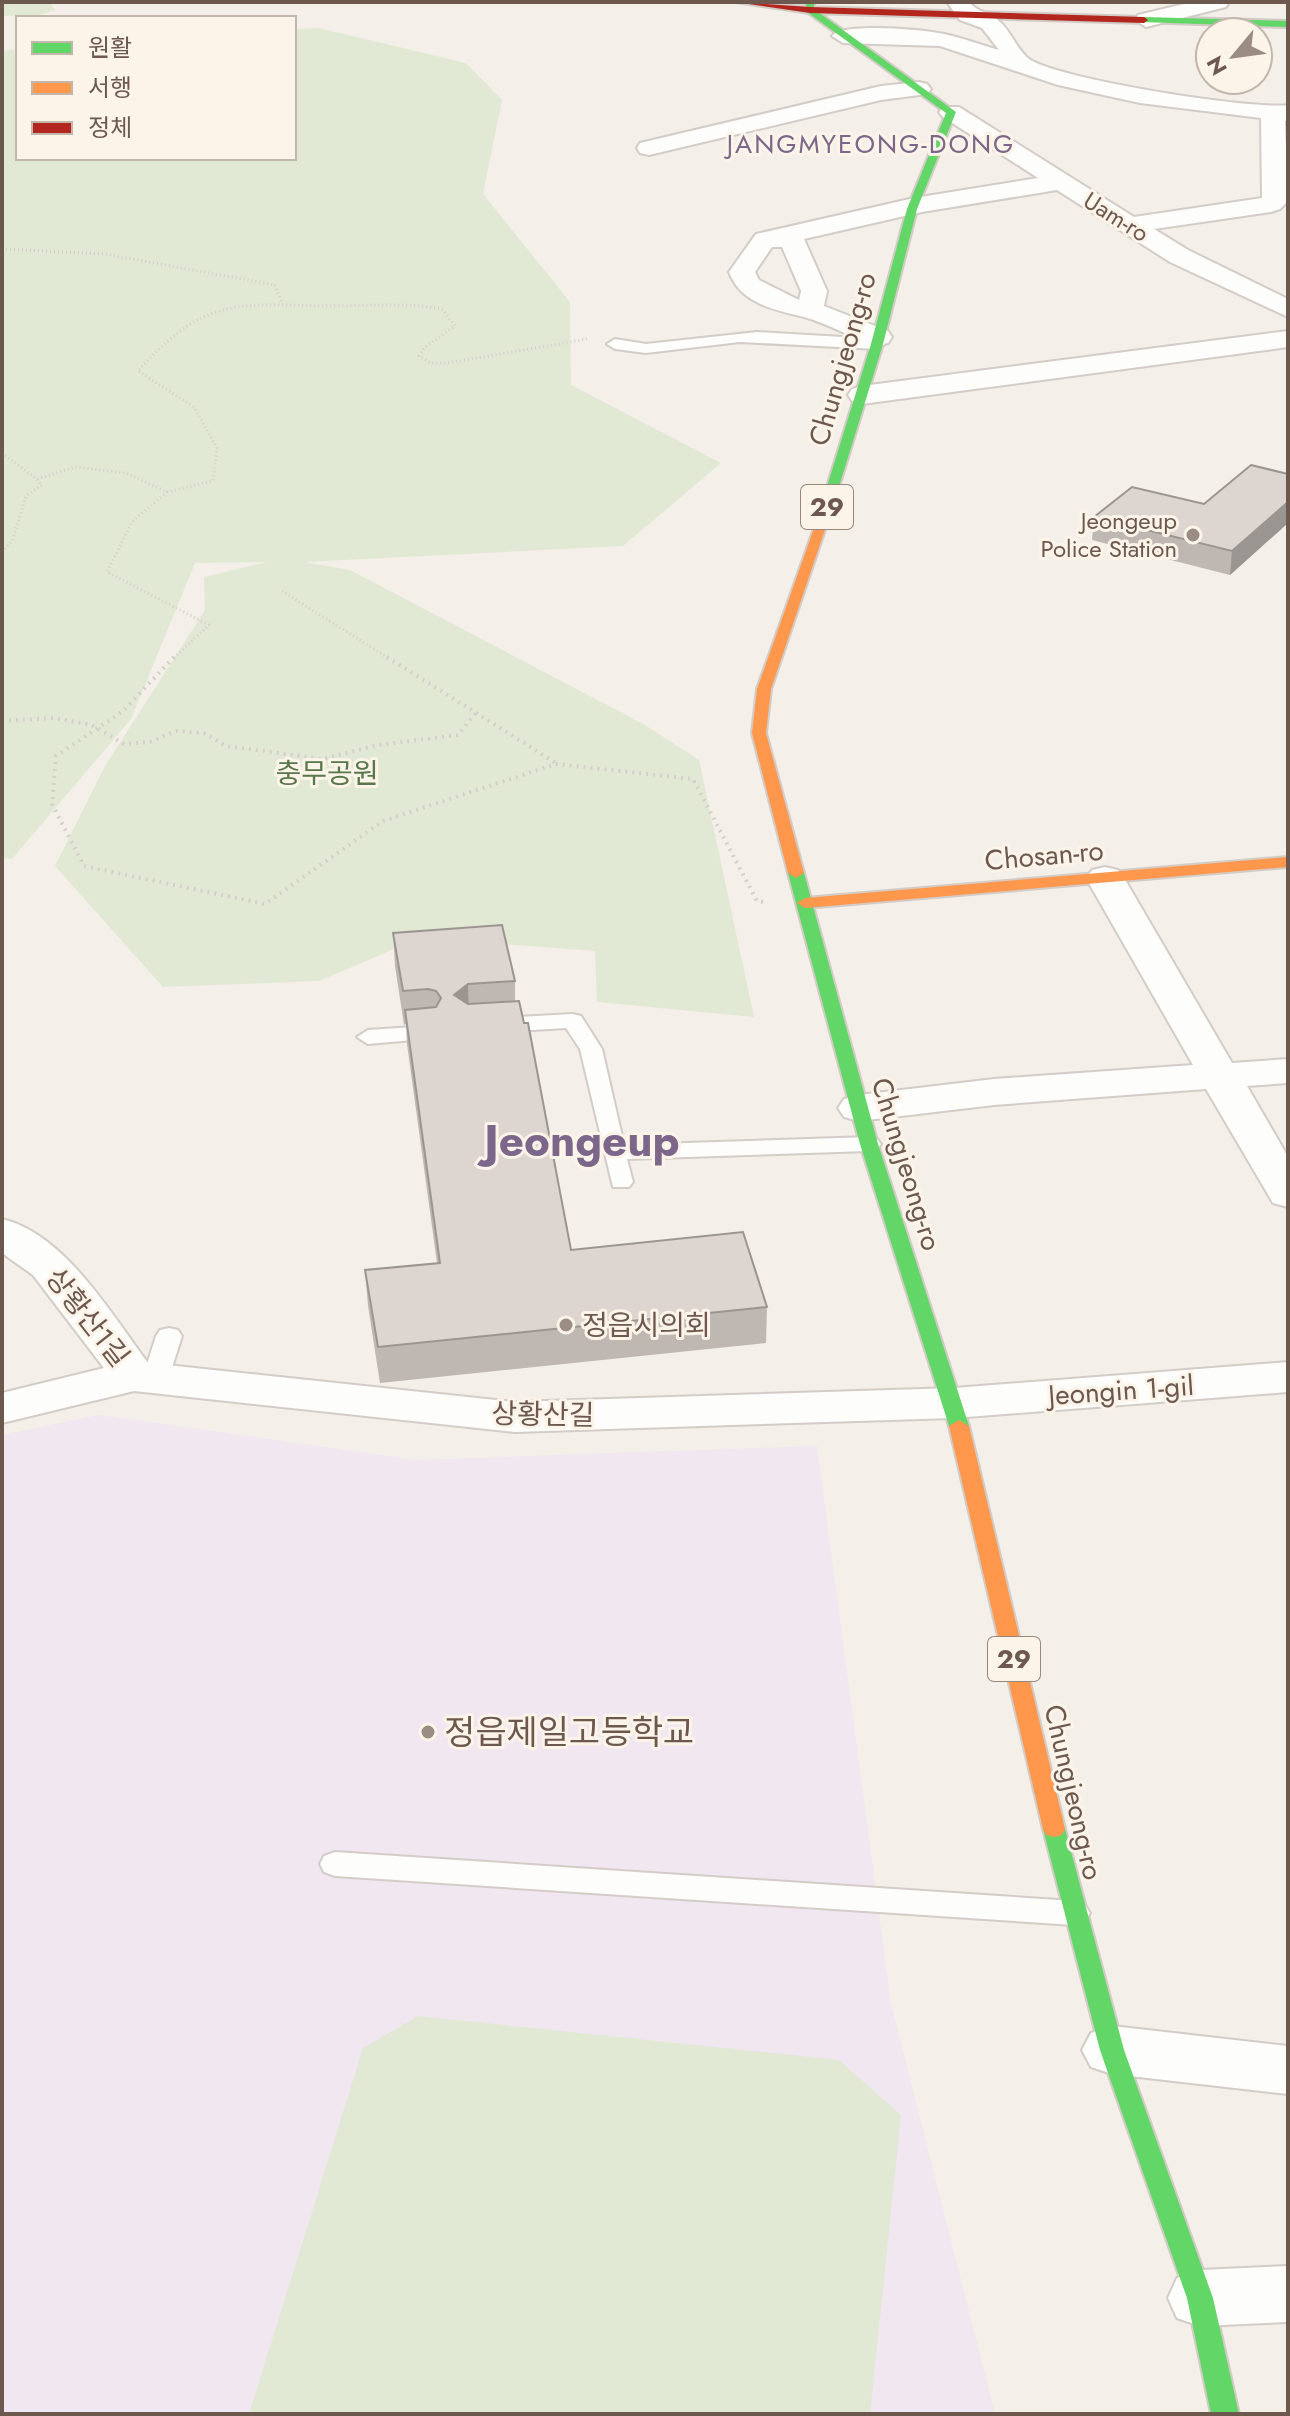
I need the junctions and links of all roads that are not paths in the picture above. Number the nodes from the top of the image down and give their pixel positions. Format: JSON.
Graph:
{"nodes":[{"id":1,"x":739,"y":2,"type":"edge"},
{"id":2,"x":1218,"y":2,"type":"edge"},
{"id":3,"x":810,"y":6,"type":"edge"},
{"id":4,"x":963,"y":9,"type":"edge"},
{"id":5,"x":1146,"y":20,"type":"junction"},
{"id":6,"x":1288,"y":24,"type":"edge"},
{"id":7,"x":843,"y":36,"type":"junction"},
{"id":8,"x":1021,"y":64,"type":"junction"},
{"id":9,"x":919,"y":89,"type":"junction"},
{"id":10,"x":951,"y":112,"type":"junction"},
{"id":11,"x":1283,"y":113,"type":"edge"},
{"id":12,"x":649,"y":148,"type":"dead end"},
{"id":13,"x":1059,"y":182,"type":"junction"},
{"id":14,"x":1281,"y":204,"type":"edge"},
{"id":15,"x":913,"y":208,"type":"junction"},
{"id":16,"x":1129,"y":225,"type":"junction"},
{"id":17,"x":765,"y":239,"type":"junction"},
{"id":18,"x":1288,"y":309,"type":"edge"},
{"id":19,"x":810,"y":310,"type":"junction"},
{"id":20,"x":1288,"y":339,"type":"edge"},
{"id":21,"x":878,"y":340,"type":"junction"},
{"id":22,"x":615,"y":344,"type":"road end"},
{"id":23,"x":862,"y":395,"type":"junction"},
{"id":24,"x":1288,"y":862,"type":"edge"},
{"id":25,"x":1105,"y":878,"type":"junction"},
{"id":26,"x":805,"y":903,"type":"junction"},
{"id":27,"x":469,"y":1028,"type":"edge"},
{"id":28,"x":429,"y":1033,"type":"edge"},
{"id":29,"x":368,"y":1037,"type":"dead end"},
{"id":30,"x":1288,"y":1071,"type":"edge"},
{"id":31,"x":1222,"y":1076,"type":"junction"},
{"id":32,"x":864,"y":1126,"type":"junction"},
{"id":33,"x":614,"y":1152,"type":"junction"},
{"id":34,"x":621,"y":1182,"type":"dead end"},
{"id":35,"x":1288,"y":1194,"type":"edge"},
{"id":36,"x":2,"y":1232,"type":"edge"},
{"id":37,"x":153,"y":1363,"type":"junction"},
{"id":38,"x":1288,"y":1377,"type":"edge"},
{"id":39,"x":954,"y":1403,"type":"junction"},
{"id":40,"x":2,"y":1408,"type":"edge"},
{"id":41,"x":335,"y":1864,"type":"dead end"},
{"id":42,"x":1074,"y":1913,"type":"junction"},
{"id":43,"x":1112,"y":2050,"type":"junction"},
{"id":44,"x":1288,"y":2070,"type":"edge"},
{"id":45,"x":1288,"y":2294,"type":"edge"},
{"id":46,"x":1200,"y":2298,"type":"junction"},
{"id":47,"x":1225,"y":2414,"type":"edge"}],
"edges":[{"from":1,"to":3,"type":"main road"},
{"from":2,"to":5,"type":"street"},
{"from":3,"to":4,"type":"main road"},
{"from":3,"to":7,"type":"main road"},
{"from":4,"to":5,"type":"main road"},
{"from":4,"to":8,"type":"street"},
{"from":5,"to":6,"type":"main road"},
{"from":7,"to":8,"type":"street"},
{"from":7,"to":9,"type":"main road"},
{"from":8,"to":11,"type":"street"},
{"from":9,"to":10,"type":"main road"},
{"from":9,"to":12,"type":"street"},
{"from":10,"to":13,"type":"street","name":"Uam-ro"},
{"from":10,"to":15,"type":"main road","name":"Chungjeong-ro","number":"29"},
{"from":11,"to":14,"type":"street"},
{"from":13,"to":15,"type":"street"},
{"from":13,"to":16,"type":"street","name":"Uam-ro"},
{"from":14,"to":16,"type":"street"},
{"from":15,"to":17,"type":"street"},
{"from":15,"to":21,"type":"main road","name":"Chungjeong-ro","number":"29"},
{"from":16,"to":18,"type":"street","name":"Uam-ro"},
{"from":17,"to":19,"type":"street"},
{"from":17,"to":19,"type":"street"},
{"from":19,"to":21,"type":"street"},
{"from":20,"to":23,"type":"street"},
{"from":21,"to":22,"type":"lane"},
{"from":21,"to":23,"type":"main road","name":"Chungjeong-ro","number":"29"},
{"from":23,"to":26,"type":"main road","name":"Chungjeong-ro","number":"29"},
{"from":24,"to":25,"type":"main road","name":"Chosan-ro"},
{"from":25,"to":26,"type":"main road","name":"Chosan-ro"},
{"from":25,"to":31,"type":"street"},
{"from":26,"to":32,"type":"main road","name":"Chungjeong-ro","number":"29"},
{"from":27,"to":33,"type":"lane"},
{"from":28,"to":29,"type":"lane"},
{"from":30,"to":31,"type":"street"},
{"from":31,"to":32,"type":"street"},
{"from":31,"to":35,"type":"street"},
{"from":32,"to":33,"type":"lane"},
{"from":32,"to":39,"type":"main road","name":"Chungjeong-ro","number":"29"},
{"from":33,"to":34,"type":"lane"},
{"from":36,"to":37,"type":"street","name":"상황산1길"},
{"from":37,"to":39,"type":"street","name":"상황산길"},
{"from":37,"to":40,"type":"street","name":"상황산길"},
{"from":38,"to":39,"type":"street","name":"Jeongin 1-gil"},
{"from":39,"to":42,"type":"main road","name":"Chungjeong-ro","number":"29"},
{"from":41,"to":42,"type":"lane"},
{"from":42,"to":43,"type":"main road","name":"Chungjeong-ro","number":"29"},
{"from":43,"to":44,"type":"street"},
{"from":43,"to":46,"type":"main road","name":"Chungjeong-ro","number":"29"},
{"from":45,"to":46,"type":"street"},
{"from":46,"to":47,"type":"main road","name":"Chungjeong-ro","number":"29"}]}
